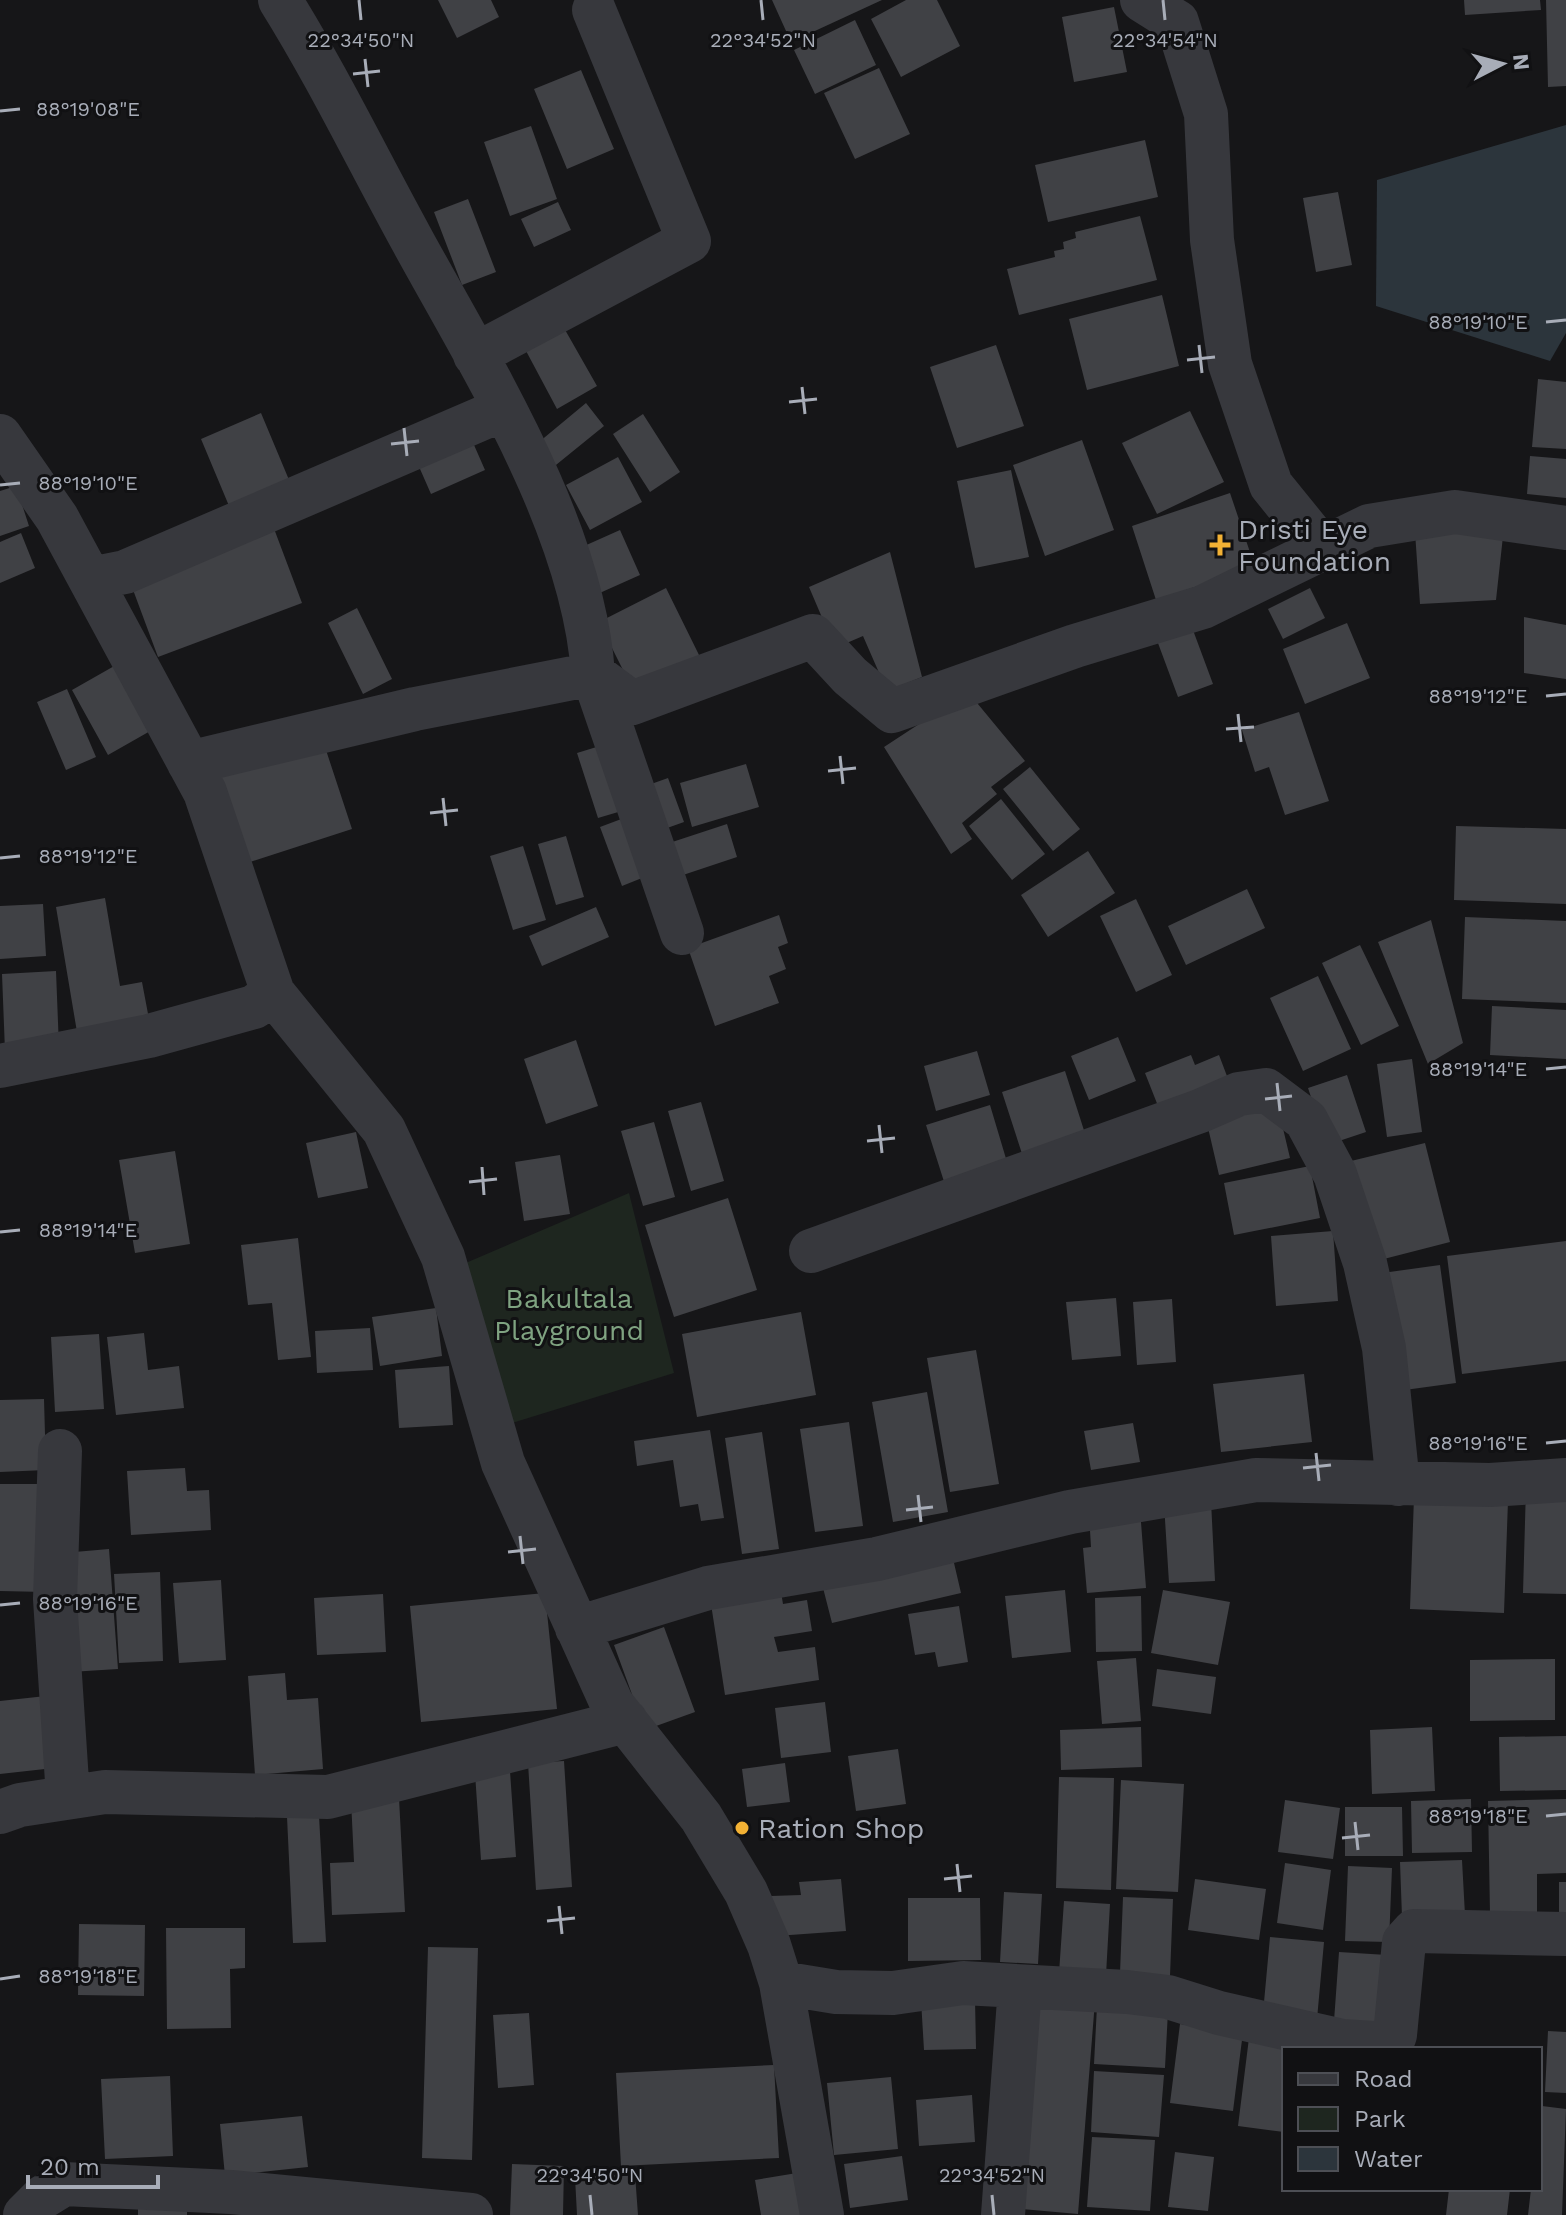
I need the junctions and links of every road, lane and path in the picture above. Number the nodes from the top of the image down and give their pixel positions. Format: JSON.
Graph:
{"nodes":[{"id":1,"x":280,"y":0,"type":"edge"},
{"id":2,"x":1142,"y":0,"type":"edge"},
{"id":3,"x":594,"y":10,"type":"dead end"},
{"id":4,"x":475,"y":355,"type":"junction"},
{"id":5,"x":504,"y":409,"type":"junction"},
{"id":6,"x":0,"y":436,"type":"edge"},
{"id":7,"x":1566,"y":528,"type":"edge"},
{"id":8,"x":1322,"y":548,"type":"junction"},
{"id":9,"x":90,"y":579,"type":"junction"},
{"id":10,"x":593,"y":674,"type":"junction"},
{"id":11,"x":189,"y":763,"type":"junction"},
{"id":12,"x":682,"y":933,"type":"dead end"},
{"id":13,"x":273,"y":993,"type":"junction"},
{"id":14,"x":0,"y":1066,"type":"edge"},
{"id":15,"x":811,"y":1251,"type":"dead end"},
{"id":16,"x":60,"y":1451,"type":"dead end"},
{"id":17,"x":1566,"y":1480,"type":"edge"},
{"id":18,"x":1398,"y":1484,"type":"junction"},
{"id":19,"x":577,"y":1628,"type":"junction"},
{"id":20,"x":626,"y":1721,"type":"junction"},
{"id":21,"x":68,"y":1797,"type":"junction"},
{"id":22,"x":0,"y":1812,"type":"edge"},
{"id":23,"x":1566,"y":1934,"type":"edge"},
{"id":24,"x":781,"y":1983,"type":"junction"},
{"id":25,"x":1020,"y":1987,"type":"junction"},
{"id":26,"x":25,"y":2215,"type":"edge"},
{"id":27,"x":471,"y":2215,"type":"edge"},
{"id":28,"x":822,"y":2215,"type":"edge"},
{"id":29,"x":1003,"y":2215,"type":"edge"}],
"edges":[{"from":1,"to":4,"type":"street"},
{"from":2,"to":8,"type":"street"},
{"from":3,"to":4,"type":"street"},
{"from":4,"to":5,"type":"street"},
{"from":5,"to":9,"type":"street"},
{"from":5,"to":10,"type":"street"},
{"from":6,"to":9,"type":"street"},
{"from":7,"to":8,"type":"street"},
{"from":8,"to":10,"type":"street"},
{"from":9,"to":11,"type":"street"},
{"from":10,"to":11,"type":"street"},
{"from":10,"to":12,"type":"street"},
{"from":11,"to":13,"type":"street"},
{"from":13,"to":14,"type":"street"},
{"from":13,"to":19,"type":"street"},
{"from":15,"to":18,"type":"street"},
{"from":16,"to":21,"type":"street"},
{"from":17,"to":18,"type":"street"},
{"from":18,"to":19,"type":"street"},
{"from":19,"to":20,"type":"street"},
{"from":20,"to":21,"type":"street"},
{"from":20,"to":24,"type":"street"},
{"from":21,"to":22,"type":"street"},
{"from":23,"to":25,"type":"street"},
{"from":24,"to":25,"type":"street"},
{"from":24,"to":28,"type":"street"},
{"from":25,"to":29,"type":"street"},
{"from":26,"to":27,"type":"street"}]}
